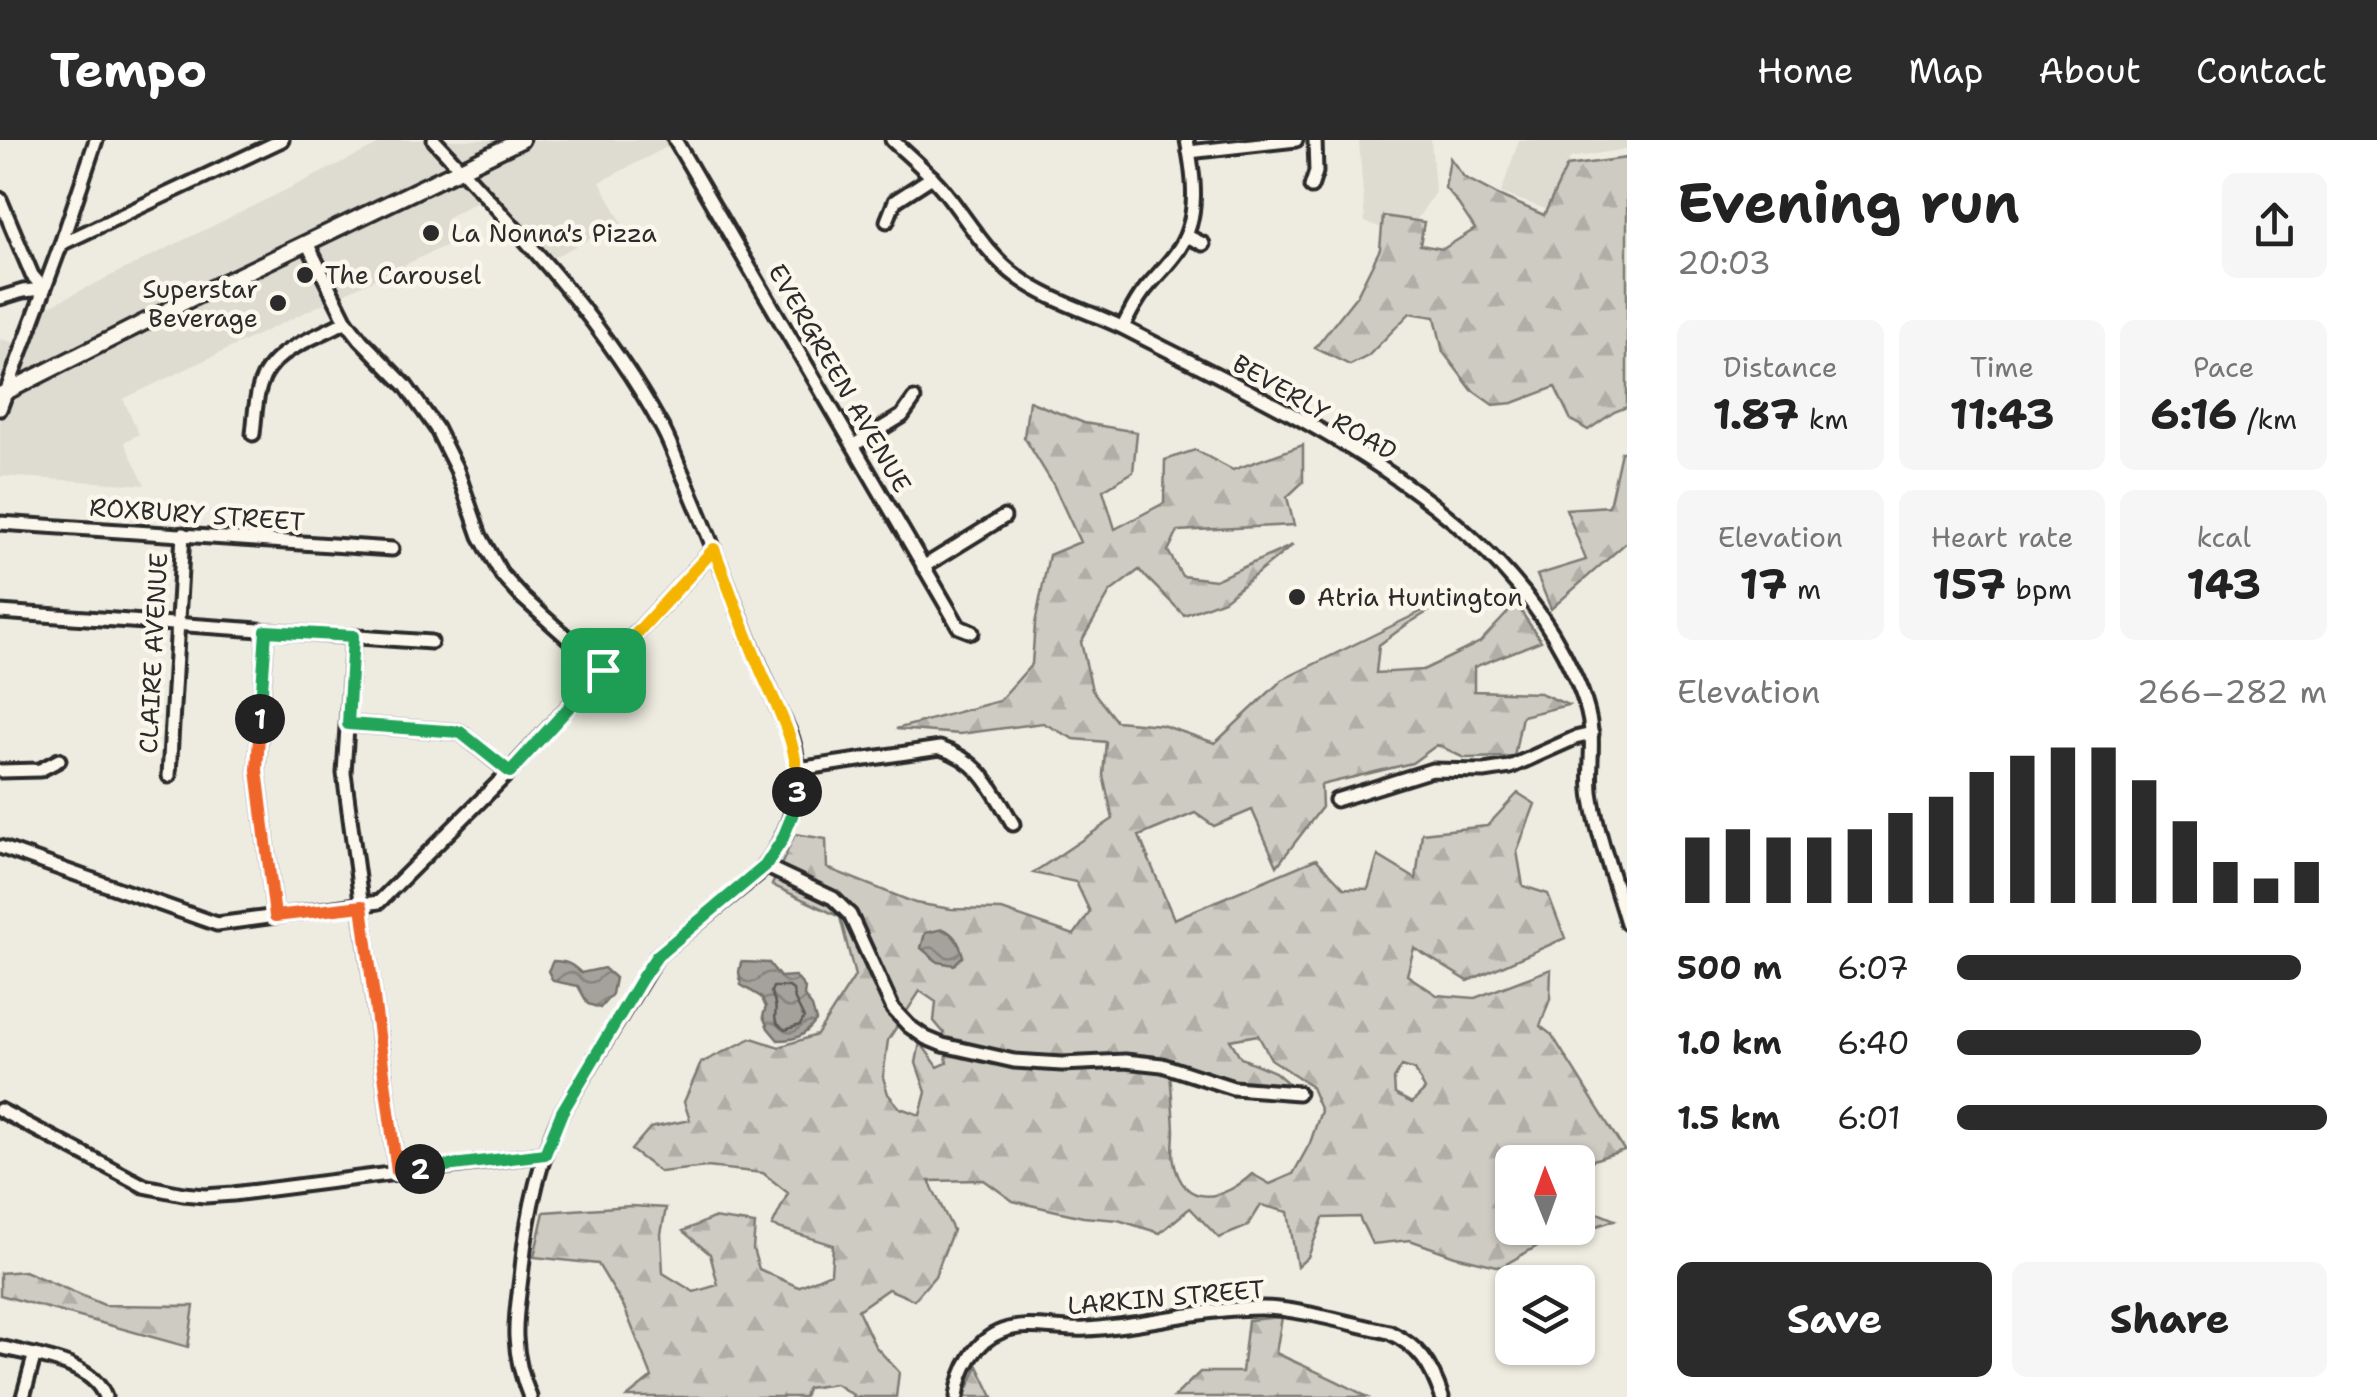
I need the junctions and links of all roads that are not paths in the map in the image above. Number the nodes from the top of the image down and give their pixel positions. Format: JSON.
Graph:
{"nodes":[{"id":1,"x":96,"y":140,"type":"edge"},
{"id":2,"x":282,"y":140,"type":"edge"},
{"id":3,"x":434,"y":140,"type":"edge"},
{"id":4,"x":521,"y":140,"type":"edge"},
{"id":5,"x":675,"y":140,"type":"edge"},
{"id":6,"x":892,"y":140,"type":"edge"},
{"id":7,"x":1296,"y":140,"type":"edge"},
{"id":8,"x":1315,"y":140,"type":"edge"},
{"id":9,"x":1188,"y":146,"type":"edge"},
{"id":10,"x":461,"y":169,"type":"junction"},
{"id":11,"x":932,"y":177,"type":"junction"},
{"id":12,"x":1312,"y":187,"type":"dead end"},
{"id":13,"x":0,"y":198,"type":"edge"},
{"id":14,"x":887,"y":221,"type":"dead end"},
{"id":15,"x":1187,"y":236,"type":"junction"},
{"id":16,"x":307,"y":243,"type":"junction"},
{"id":17,"x":61,"y":244,"type":"junction"},
{"id":18,"x":1203,"y":244,"type":"dead end"},
{"id":19,"x":44,"y":289,"type":"junction"},
{"id":20,"x":0,"y":298,"type":"edge"},
{"id":21,"x":346,"y":321,"type":"junction"},
{"id":22,"x":1123,"y":327,"type":"junction"},
{"id":23,"x":3,"y":394,"type":"edge"},
{"id":24,"x":914,"y":399,"type":"dead end"},
{"id":25,"x":0,"y":409,"type":"edge"},
{"id":26,"x":253,"y":434,"type":"dead end"},
{"id":27,"x":854,"y":445,"type":"junction"},
{"id":28,"x":1004,"y":517,"type":"dead end"},
{"id":29,"x":0,"y":523,"type":"edge"},
{"id":30,"x":183,"y":534,"type":"junction"},
{"id":31,"x":714,"y":549,"type":"junction"},
{"id":32,"x":392,"y":550,"type":"dead end"},
{"id":33,"x":924,"y":567,"type":"junction"},
{"id":34,"x":0,"y":612,"type":"edge"},
{"id":35,"x":178,"y":625,"type":"junction"},
{"id":36,"x":266,"y":631,"type":"junction"},
{"id":37,"x":972,"y":632,"type":"dead end"},
{"id":38,"x":353,"y":636,"type":"junction"},
{"id":39,"x":431,"y":642,"type":"dead end"},
{"id":40,"x":603,"y":670,"type":"junction"},
{"id":41,"x":348,"y":724,"type":"junction"},
{"id":42,"x":1592,"y":734,"type":"junction"},
{"id":43,"x":59,"y":760,"type":"dead end"},
{"id":44,"x":798,"y":769,"type":"junction"},
{"id":45,"x":0,"y":771,"type":"edge"},
{"id":46,"x":510,"y":772,"type":"junction"},
{"id":47,"x":168,"y":776,"type":"dead end"},
{"id":48,"x":1336,"y":800,"type":"dead end"},
{"id":49,"x":1012,"y":824,"type":"dead end"},
{"id":50,"x":0,"y":847,"type":"edge"},
{"id":51,"x":765,"y":866,"type":"junction"},
{"id":52,"x":362,"y":906,"type":"junction"},
{"id":53,"x":275,"y":916,"type":"junction"},
{"id":54,"x":1627,"y":922,"type":"edge"},
{"id":55,"x":1298,"y":1092,"type":"dead end"},
{"id":56,"x":0,"y":1110,"type":"edge"},
{"id":57,"x":545,"y":1154,"type":"junction"},
{"id":58,"x":397,"y":1172,"type":"junction"},
{"id":59,"x":0,"y":1347,"type":"edge"},
{"id":60,"x":34,"y":1357,"type":"junction"},
{"id":61,"x":23,"y":1397,"type":"edge"},
{"id":62,"x":105,"y":1397,"type":"edge"},
{"id":63,"x":530,"y":1397,"type":"edge"},
{"id":64,"x":957,"y":1397,"type":"edge"},
{"id":65,"x":1442,"y":1397,"type":"edge"}],
"edges":[{"from":1,"to":17,"type":"street"},
{"from":2,"to":17,"type":"street"},
{"from":3,"to":10,"type":"street"},
{"from":4,"to":10,"type":"main road"},
{"from":5,"to":27,"type":"street","name":"EVERGREEN AVENUE"},
{"from":6,"to":11,"type":"street","name":"BEVERLY ROAD"},
{"from":7,"to":9,"type":"street"},
{"from":8,"to":12,"type":"street"},
{"from":9,"to":15,"type":"street"},
{"from":10,"to":16,"type":"main road"},
{"from":10,"to":31,"type":"street"},
{"from":11,"to":14,"type":"street"},
{"from":11,"to":22,"type":"street","name":"BEVERLY ROAD"},
{"from":13,"to":19,"type":"street"},
{"from":15,"to":18,"type":"street"},
{"from":15,"to":22,"type":"street"},
{"from":16,"to":21,"type":"street"},
{"from":16,"to":23,"type":"main road"},
{"from":17,"to":19,"type":"street"},
{"from":19,"to":20,"type":"street"},
{"from":19,"to":23,"type":"street"},
{"from":21,"to":26,"type":"street"},
{"from":21,"to":40,"type":"street"},
{"from":22,"to":42,"type":"street","name":"BEVERLY ROAD"},
{"from":23,"to":25,"type":"street"},
{"from":24,"to":27,"type":"street"},
{"from":27,"to":33,"type":"street","name":"EVERGREEN AVENUE"},
{"from":28,"to":33,"type":"street"},
{"from":29,"to":30,"type":"street","name":"ROXBURY STREET"},
{"from":30,"to":32,"type":"street","name":"ROXBURY STREET"},
{"from":30,"to":35,"type":"street","name":"CLAIRE AVENUE"},
{"from":31,"to":40,"type":"street"},
{"from":31,"to":44,"type":"street"},
{"from":33,"to":37,"type":"street","name":"EVERGREEN AVENUE"},
{"from":34,"to":35,"type":"street"},
{"from":35,"to":36,"type":"street"},
{"from":35,"to":47,"type":"street","name":"CLAIRE AVENUE"},
{"from":36,"to":38,"type":"street"},
{"from":36,"to":53,"type":"street"},
{"from":38,"to":39,"type":"street"},
{"from":38,"to":41,"type":"street"},
{"from":40,"to":46,"type":"street"},
{"from":41,"to":46,"type":"street"},
{"from":41,"to":52,"type":"street"},
{"from":42,"to":48,"type":"street"},
{"from":42,"to":54,"type":"street","name":"BEVERLY ROAD"},
{"from":43,"to":45,"type":"street"},
{"from":44,"to":49,"type":"street"},
{"from":44,"to":51,"type":"street"},
{"from":46,"to":52,"type":"street"},
{"from":50,"to":53,"type":"street"},
{"from":51,"to":55,"type":"street"},
{"from":51,"to":57,"type":"street"},
{"from":52,"to":53,"type":"street"},
{"from":52,"to":58,"type":"street"},
{"from":56,"to":58,"type":"street"},
{"from":57,"to":58,"type":"street"},
{"from":57,"to":63,"type":"street"},
{"from":59,"to":60,"type":"street"},
{"from":60,"to":61,"type":"street"},
{"from":60,"to":62,"type":"street"},
{"from":64,"to":65,"type":"street","name":"LARKIN STREET"}]}
